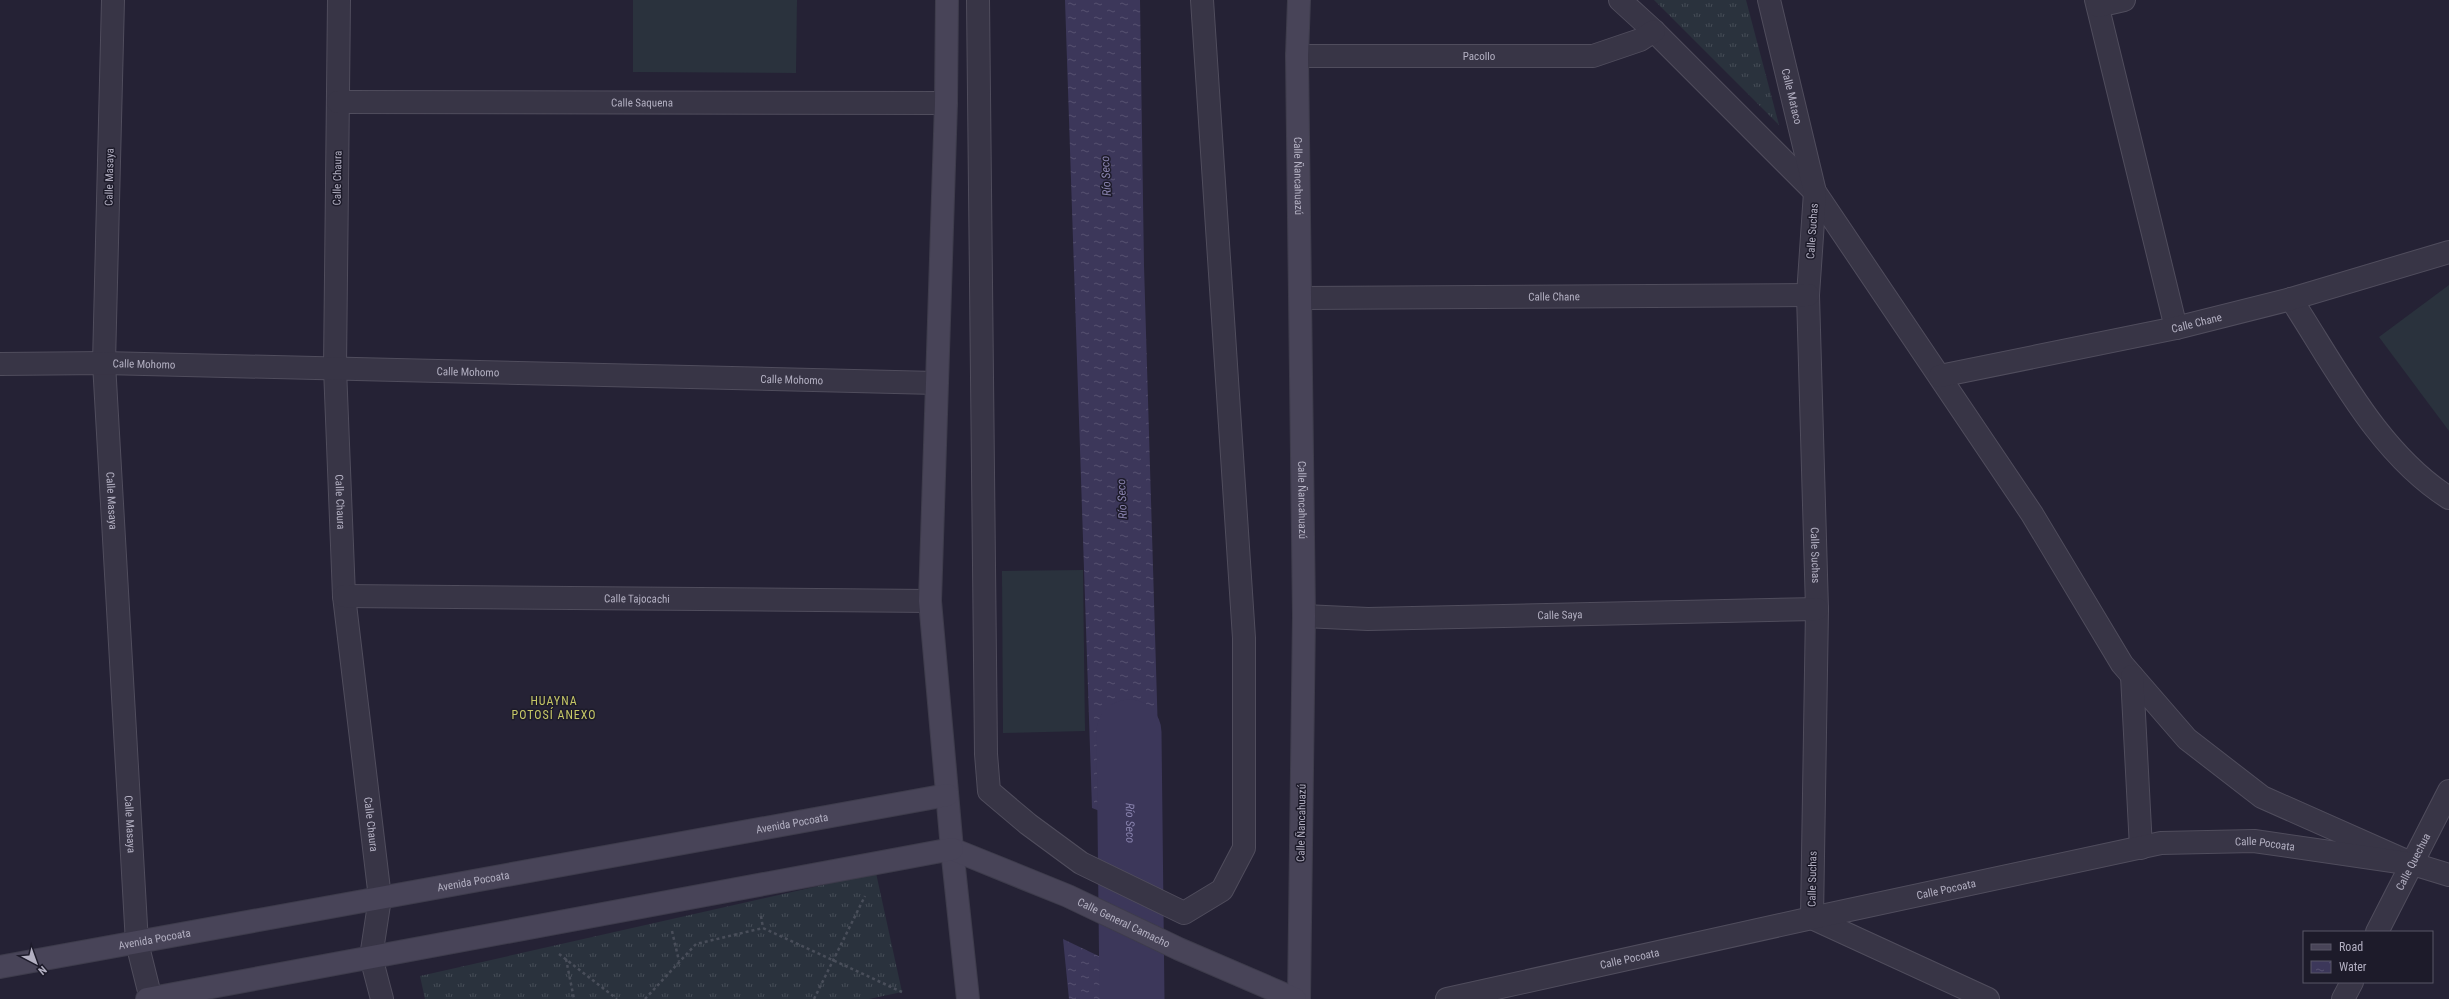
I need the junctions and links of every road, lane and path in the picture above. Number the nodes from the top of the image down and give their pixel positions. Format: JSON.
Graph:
{"nodes":[{"id":1,"x":113,"y":0,"type":"edge"},
{"id":2,"x":339,"y":0,"type":"edge"},
{"id":3,"x":947,"y":0,"type":"edge"},
{"id":4,"x":978,"y":0,"type":"edge"},
{"id":5,"x":1202,"y":0,"type":"edge"},
{"id":6,"x":1298,"y":0,"type":"edge"},
{"id":7,"x":1620,"y":0,"type":"edge"},
{"id":8,"x":1769,"y":0,"type":"edge"},
{"id":9,"x":2124,"y":0,"type":"edge"},
{"id":10,"x":2097,"y":3,"type":"edge"},
{"id":11,"x":1654,"y":30,"type":"junction"},
{"id":12,"x":1297,"y":56,"type":"junction"},
{"id":13,"x":338,"y":102,"type":"junction"},
{"id":14,"x":946,"y":103,"type":"junction"},
{"id":15,"x":1815,"y":192,"type":"junction"},
{"id":16,"x":2449,"y":252,"type":"edge"},
{"id":17,"x":1808,"y":295,"type":"junction"},
{"id":18,"x":1301,"y":298,"type":"junction"},
{"id":19,"x":2291,"y":299,"type":"junction"},
{"id":20,"x":2176,"y":328,"type":"junction"},
{"id":21,"x":104,"y":363,"type":"junction"},
{"id":22,"x":0,"y":364,"type":"edge"},
{"id":23,"x":335,"y":368,"type":"junction"},
{"id":24,"x":1940,"y":376,"type":"junction"},
{"id":25,"x":936,"y":383,"type":"junction"},
{"id":26,"x":2449,"y":498,"type":"edge"},
{"id":27,"x":344,"y":596,"type":"junction"},
{"id":28,"x":930,"y":602,"type":"junction"},
{"id":29,"x":1817,"y":609,"type":"junction"},
{"id":30,"x":1304,"y":616,"type":"junction"},
{"id":31,"x":2132,"y":676,"type":"junction"},
{"id":32,"x":2449,"y":791,"type":"edge"},
{"id":33,"x":947,"y":795,"type":"junction"},
{"id":34,"x":2141,"y":848,"type":"junction"},
{"id":35,"x":952,"y":849,"type":"junction"},
{"id":36,"x":2413,"y":864,"type":"junction"},
{"id":37,"x":869,"y":865,"type":"junction"},
{"id":38,"x":2449,"y":875,"type":"edge"},
{"id":39,"x":380,"y":898,"type":"junction"},
{"id":40,"x":1812,"y":918,"type":"junction"},
{"id":41,"x":542,"y":926,"type":"junction"},
{"id":42,"x":2378,"y":931,"type":"edge"},
{"id":43,"x":138,"y":942,"type":"junction"},
{"id":44,"x":371,"y":957,"type":"junction"},
{"id":45,"x":566,"y":959,"type":"junction"},
{"id":46,"x":834,"y":961,"type":"junction"},
{"id":47,"x":0,"y":967,"type":"edge"},
{"id":48,"x":2351,"y":983,"type":"edge"},
{"id":49,"x":902,"y":992,"type":"dead end"},
{"id":50,"x":149,"y":999,"type":"edge"},
{"id":51,"x":382,"y":999,"type":"edge"},
{"id":52,"x":574,"y":999,"type":"edge"},
{"id":53,"x":616,"y":999,"type":"edge"},
{"id":54,"x":646,"y":999,"type":"edge"},
{"id":55,"x":814,"y":999,"type":"edge"},
{"id":56,"x":968,"y":999,"type":"edge"},
{"id":57,"x":1295,"y":999,"type":"edge"},
{"id":58,"x":1298,"y":999,"type":"edge"},
{"id":59,"x":1447,"y":999,"type":"edge"},
{"id":60,"x":1988,"y":999,"type":"edge"},
{"id":61,"x":2343,"y":999,"type":"edge"}],
"edges":[{"from":1,"to":21,"type":"street","name":"Calle Masaya"},
{"from":2,"to":13,"type":"street","name":"Calle Chaura"},
{"from":3,"to":14,"type":"street"},
{"from":4,"to":5,"type":"street"},
{"from":6,"to":12,"type":"street","name":"Calle Ñancahuazú"},
{"from":7,"to":11,"type":"street"},
{"from":8,"to":15,"type":"street","name":"Calle Mataco"},
{"from":9,"to":10,"type":"street"},
{"from":10,"to":20,"type":"street"},
{"from":11,"to":12,"type":"street","name":"Pacollo"},
{"from":11,"to":15,"type":"street"},
{"from":12,"to":18,"type":"street","name":"Calle Ñancahuazú"},
{"from":13,"to":14,"type":"street","name":"Calle Saquena"},
{"from":13,"to":23,"type":"street","name":"Calle Chaura"},
{"from":14,"to":25,"type":"street"},
{"from":15,"to":17,"type":"street","name":"Calle Suchas"},
{"from":15,"to":24,"type":"street"},
{"from":16,"to":19,"type":"street","name":"Calle Chane"},
{"from":17,"to":18,"type":"street","name":"Calle Chane"},
{"from":17,"to":29,"type":"street","name":"Calle Suchas"},
{"from":18,"to":30,"type":"street","name":"Calle Ñancahuazú"},
{"from":19,"to":20,"type":"street","name":"Calle Chane"},
{"from":19,"to":26,"type":"street"},
{"from":20,"to":24,"type":"street","name":"Calle Chane"},
{"from":21,"to":22,"type":"street","name":"Calle Mohomo"},
{"from":21,"to":23,"type":"street","name":"Calle Mohomo"},
{"from":21,"to":43,"type":"street","name":"Calle Masaya"},
{"from":23,"to":25,"type":"street","name":"Calle Mohomo"},
{"from":23,"to":27,"type":"street","name":"Calle Chaura"},
{"from":24,"to":31,"type":"street"},
{"from":25,"to":28,"type":"street"},
{"from":27,"to":28,"type":"street","name":"Calle Tajocachi"},
{"from":27,"to":39,"type":"street","name":"Calle Chaura"},
{"from":28,"to":33,"type":"street"},
{"from":29,"to":30,"type":"street","name":"Calle Saya"},
{"from":29,"to":40,"type":"street","name":"Calle Suchas"},
{"from":30,"to":58,"type":"street","name":"Calle Ñancahuazú"},
{"from":31,"to":34,"type":"street"},
{"from":31,"to":36,"type":"street"},
{"from":32,"to":36,"type":"street","name":"Calle Quechua"},
{"from":33,"to":35,"type":"street"},
{"from":33,"to":39,"type":"street","name":"Avenida Pocoata"},
{"from":34,"to":36,"type":"street","name":"Calle Pocoata"},
{"from":34,"to":40,"type":"street","name":"Calle Pocoata"},
{"from":35,"to":37,"type":"street"},
{"from":35,"to":56,"type":"street"},
{"from":35,"to":57,"type":"street","name":"Calle General Camacho"},
{"from":36,"to":38,"type":"street","name":"Calle Pocoata"},
{"from":36,"to":42,"type":"street","name":"Calle Quechua"},
{"from":37,"to":41,"type":"street"},
{"from":37,"to":46,"type":"path"},
{"from":39,"to":43,"type":"street","name":"Avenida Pocoata"},
{"from":39,"to":44,"type":"street","name":"Calle Chaura"},
{"from":40,"to":59,"type":"street","name":"Calle Pocoata"},
{"from":40,"to":60,"type":"street"},
{"from":41,"to":44,"type":"street"},
{"from":41,"to":45,"type":"path"},
{"from":43,"to":47,"type":"street","name":"Avenida Pocoata"},
{"from":43,"to":50,"type":"street","name":"Calle Masaya"},
{"from":44,"to":50,"type":"street"},
{"from":44,"to":51,"type":"street","name":"Calle Chaura"},
{"from":45,"to":52,"type":"path"},
{"from":45,"to":53,"type":"path"},
{"from":46,"to":49,"type":"path"},
{"from":46,"to":54,"type":"path"},
{"from":46,"to":55,"type":"path"},
{"from":48,"to":61,"type":"street"}]}
